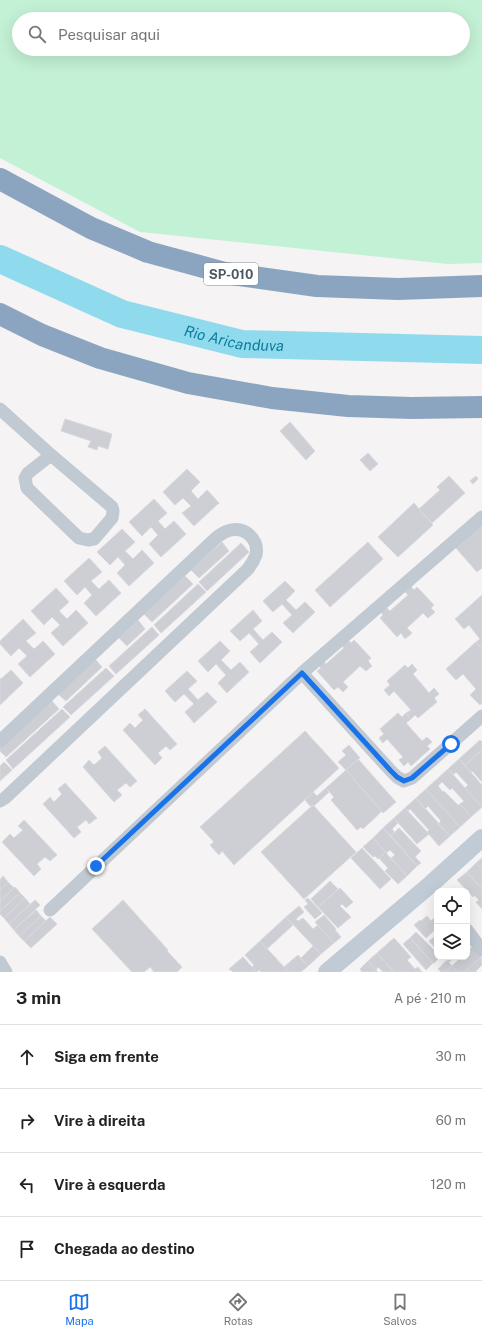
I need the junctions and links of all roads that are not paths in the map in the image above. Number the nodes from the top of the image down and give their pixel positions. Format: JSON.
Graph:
{"nodes":[{"id":1,"x":0,"y":179,"type":"edge"},
{"id":2,"x":482,"y":286,"type":"edge"},
{"id":3,"x":0,"y":314,"type":"edge"},
{"id":4,"x":482,"y":407,"type":"edge"},
{"id":5,"x":0,"y":409,"type":"edge"},
{"id":6,"x":51,"y":455,"type":"junction"},
{"id":7,"x":482,"y":517,"type":"edge"},
{"id":8,"x":302,"y":673,"type":"junction"},
{"id":9,"x":482,"y":716,"type":"edge"},
{"id":10,"x":0,"y":741,"type":"edge"},
{"id":11,"x":0,"y":801,"type":"edge"},
{"id":12,"x":482,"y":838,"type":"edge"},
{"id":13,"x":434,"y":888,"type":"edge"},
{"id":14,"x":50,"y":910,"type":"dead end"},
{"id":15,"x":470,"y":934,"type":"edge"},
{"id":16,"x":482,"y":950,"type":"edge"},
{"id":17,"x":0,"y":962,"type":"edge"},
{"id":18,"x":6,"y":972,"type":"edge"},
{"id":19,"x":327,"y":972,"type":"edge"}],
"edges":[{"from":1,"to":2,"type":"highway","number":"SP-010"},
{"from":3,"to":4,"type":"highway"},
{"from":5,"to":6,"type":"street"},
{"from":6,"to":6,"type":"street"},
{"from":7,"to":8,"type":"street"},
{"from":8,"to":9,"type":"street"},
{"from":8,"to":14,"type":"street"},
{"from":10,"to":11,"type":"street"},
{"from":12,"to":13,"type":"street"},
{"from":13,"to":19,"type":"street"},
{"from":15,"to":16,"type":"street"},
{"from":17,"to":18,"type":"street"}]}
